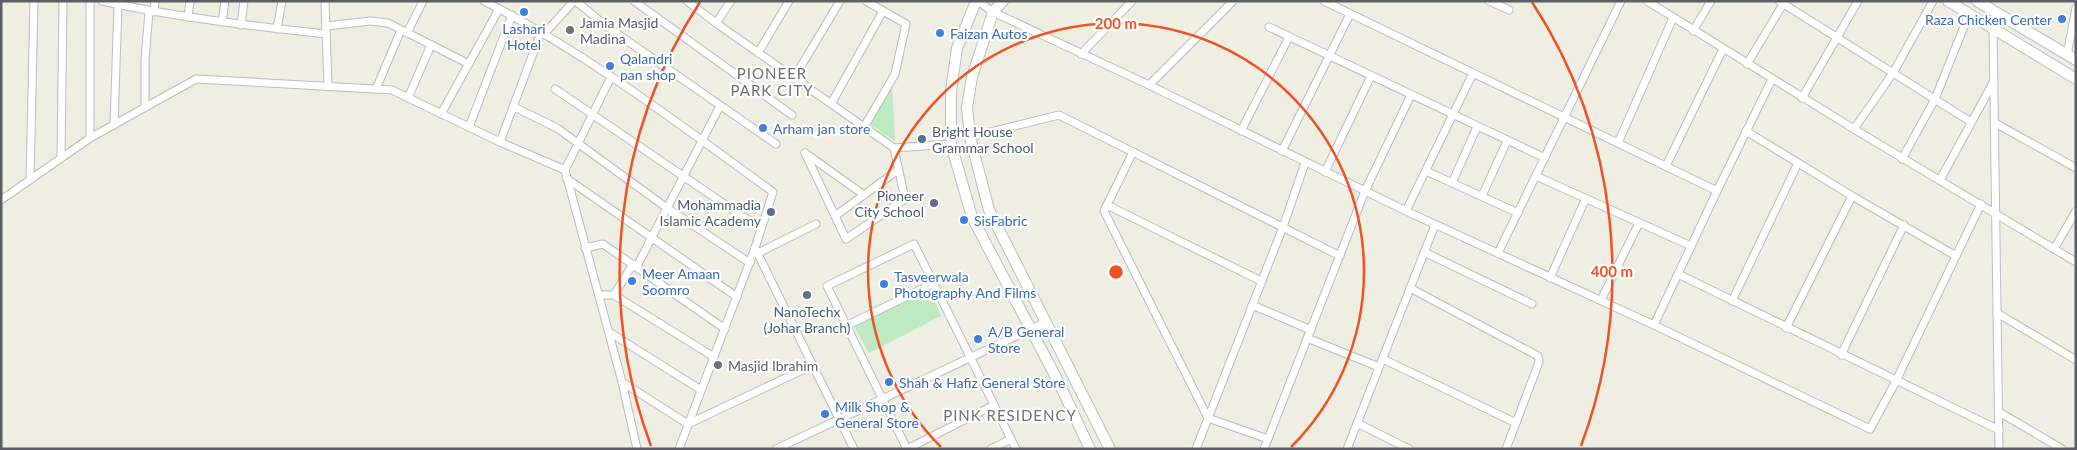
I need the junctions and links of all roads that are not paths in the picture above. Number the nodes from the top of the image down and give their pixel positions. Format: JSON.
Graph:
{"nodes":[{"id":1,"x":34,"y":1,"type":"edge"},
{"id":2,"x":63,"y":1,"type":"edge"},
{"id":3,"x":90,"y":1,"type":"edge"},
{"id":4,"x":102,"y":1,"type":"edge"},
{"id":5,"x":155,"y":1,"type":"edge"},
{"id":6,"x":190,"y":1,"type":"edge"},
{"id":7,"x":225,"y":1,"type":"edge"},
{"id":8,"x":244,"y":1,"type":"edge"},
{"id":9,"x":282,"y":1,"type":"edge"},
{"id":10,"x":325,"y":1,"type":"edge"},
{"id":11,"x":423,"y":1,"type":"edge"},
{"id":12,"x":484,"y":1,"type":"edge"},
{"id":13,"x":634,"y":1,"type":"edge"},
{"id":14,"x":687,"y":1,"type":"edge"},
{"id":15,"x":731,"y":1,"type":"edge"},
{"id":16,"x":789,"y":1,"type":"edge"},
{"id":17,"x":840,"y":1,"type":"edge"},
{"id":18,"x":866,"y":1,"type":"edge"},
{"id":19,"x":977,"y":1,"type":"edge"},
{"id":20,"x":1003,"y":1,"type":"edge"},
{"id":21,"x":1132,"y":1,"type":"edge"},
{"id":22,"x":1233,"y":1,"type":"edge"},
{"id":23,"x":1324,"y":1,"type":"edge"},
{"id":24,"x":1489,"y":1,"type":"edge"},
{"id":25,"x":1621,"y":1,"type":"edge"},
{"id":26,"x":1648,"y":1,"type":"edge"},
{"id":27,"x":1712,"y":1,"type":"edge"},
{"id":28,"x":1858,"y":1,"type":"edge"},
{"id":29,"x":1933,"y":1,"type":"edge"},
{"id":30,"x":1948,"y":1,"type":"edge"},
{"id":31,"x":1977,"y":1,"type":"edge"},
{"id":32,"x":573,"y":2,"type":"edge"},
{"id":33,"x":1783,"y":2,"type":"edge"},
{"id":34,"x":121,"y":4,"type":"edge"},
{"id":35,"x":2076,"y":8,"type":"edge"},
{"id":36,"x":499,"y":9,"type":"junction"},
{"id":37,"x":1509,"y":10,"type":"dead end"},
{"id":38,"x":152,"y":11,"type":"junction"},
{"id":39,"x":883,"y":11,"type":"junction"},
{"id":40,"x":993,"y":12,"type":"junction"},
{"id":41,"x":1350,"y":14,"type":"junction"},
{"id":42,"x":1969,"y":14,"type":"junction"},
{"id":43,"x":512,"y":15,"type":"junction"},
{"id":44,"x":188,"y":17,"type":"junction"},
{"id":45,"x":1673,"y":18,"type":"junction"},
{"id":46,"x":222,"y":22,"type":"junction"},
{"id":47,"x":716,"y":24,"type":"junction"},
{"id":48,"x":241,"y":25,"type":"junction"},
{"id":49,"x":326,"y":26,"type":"junction"},
{"id":50,"x":1269,"y":27,"type":"dead end"},
{"id":51,"x":277,"y":29,"type":"junction"},
{"id":52,"x":1994,"y":29,"type":"junction"},
{"id":53,"x":1694,"y":30,"type":"junction"},
{"id":54,"x":404,"y":31,"type":"junction"},
{"id":55,"x":542,"y":33,"type":"junction"},
{"id":56,"x":326,"y":34,"type":"junction"},
{"id":57,"x":1289,"y":36,"type":"junction"},
{"id":58,"x":1838,"y":38,"type":"junction"},
{"id":59,"x":431,"y":45,"type":"junction"},
{"id":60,"x":1723,"y":49,"type":"junction"},
{"id":61,"x":758,"y":53,"type":"junction"},
{"id":62,"x":1081,"y":54,"type":"junction"},
{"id":63,"x":1330,"y":56,"type":"junction"},
{"id":64,"x":2072,"y":57,"type":"edge"},
{"id":65,"x":469,"y":64,"type":"junction"},
{"id":66,"x":1747,"y":64,"type":"junction"},
{"id":67,"x":1473,"y":72,"type":"junction"},
{"id":68,"x":1893,"y":72,"type":"junction"},
{"id":69,"x":1372,"y":76,"type":"junction"},
{"id":70,"x":611,"y":77,"type":"junction"},
{"id":71,"x":794,"y":78,"type":"junction"},
{"id":72,"x":1772,"y":79,"type":"junction"},
{"id":73,"x":2076,"y":79,"type":"edge"},
{"id":74,"x":1994,"y":81,"type":"junction"},
{"id":75,"x":328,"y":86,"type":"junction"},
{"id":76,"x":1150,"y":86,"type":"junction"},
{"id":77,"x":376,"y":89,"type":"junction"},
{"id":78,"x":555,"y":89,"type":"dead end"},
{"id":79,"x":1411,"y":95,"type":"junction"},
{"id":80,"x":408,"y":98,"type":"junction"},
{"id":81,"x":1802,"y":98,"type":"junction"},
{"id":82,"x":1935,"y":99,"type":"junction"},
{"id":83,"x":831,"y":104,"type":"junction"},
{"id":84,"x":720,"y":106,"type":"junction"},
{"id":85,"x":145,"y":107,"type":"junction"},
{"id":86,"x":514,"y":107,"type":"junction"},
{"id":87,"x":442,"y":114,"type":"junction"},
{"id":88,"x":593,"y":114,"type":"junction"},
{"id":89,"x":792,"y":115,"type":"dead end"},
{"id":90,"x":1452,"y":116,"type":"junction"},
{"id":91,"x":1564,"y":117,"type":"junction"},
{"id":92,"x":1971,"y":122,"type":"junction"},
{"id":93,"x":1995,"y":123,"type":"junction"},
{"id":94,"x":114,"y":125,"type":"junction"},
{"id":95,"x":469,"y":127,"type":"junction"},
{"id":96,"x":864,"y":127,"type":"junction"},
{"id":97,"x":1477,"y":127,"type":"junction"},
{"id":98,"x":1854,"y":129,"type":"junction"},
{"id":99,"x":1241,"y":131,"type":"junction"},
{"id":100,"x":1746,"y":131,"type":"junction"},
{"id":101,"x":970,"y":137,"type":"junction"},
{"id":102,"x":90,"y":138,"type":"junction"},
{"id":103,"x":701,"y":141,"type":"junction"},
{"id":104,"x":1507,"y":141,"type":"junction"},
{"id":105,"x":500,"y":142,"type":"junction"},
{"id":106,"x":1618,"y":143,"type":"junction"},
{"id":107,"x":578,"y":144,"type":"junction"},
{"id":108,"x":776,"y":144,"type":"dead end"},
{"id":109,"x":951,"y":144,"type":"junction"},
{"id":110,"x":894,"y":148,"type":"junction"},
{"id":111,"x":1282,"y":151,"type":"junction"},
{"id":112,"x":1133,"y":152,"type":"junction"},
{"id":113,"x":61,"y":158,"type":"junction"},
{"id":114,"x":1544,"y":158,"type":"junction"},
{"id":115,"x":1902,"y":158,"type":"junction"},
{"id":116,"x":1305,"y":163,"type":"junction"},
{"id":117,"x":1798,"y":163,"type":"junction"},
{"id":118,"x":1666,"y":166,"type":"junction"},
{"id":119,"x":2076,"y":168,"type":"edge"},
{"id":120,"x":565,"y":170,"type":"junction"},
{"id":121,"x":898,"y":170,"type":"junction"},
{"id":122,"x":1426,"y":171,"type":"junction"},
{"id":123,"x":1324,"y":172,"type":"junction"},
{"id":124,"x":1536,"y":176,"type":"junction"},
{"id":125,"x":683,"y":177,"type":"junction"},
{"id":126,"x":566,"y":178,"type":"junction"},
{"id":127,"x":30,"y":180,"type":"junction"},
{"id":128,"x":1940,"y":180,"type":"junction"},
{"id":129,"x":1452,"y":183,"type":"junction"},
{"id":130,"x":1365,"y":191,"type":"junction"},
{"id":131,"x":1717,"y":191,"type":"junction"},
{"id":132,"x":864,"y":195,"type":"junction"},
{"id":133,"x":1482,"y":196,"type":"junction"},
{"id":134,"x":1852,"y":196,"type":"junction"},
{"id":135,"x":1586,"y":198,"type":"junction"},
{"id":136,"x":1,"y":200,"type":"edge"},
{"id":137,"x":1981,"y":204,"type":"junction"},
{"id":138,"x":1107,"y":205,"type":"junction"},
{"id":139,"x":667,"y":208,"type":"junction"},
{"id":140,"x":2076,"y":211,"type":"edge"},
{"id":141,"x":1406,"y":212,"type":"junction"},
{"id":142,"x":1518,"y":213,"type":"junction"},
{"id":143,"x":1996,"y":213,"type":"junction"},
{"id":144,"x":835,"y":216,"type":"junction"},
{"id":145,"x":1640,"y":223,"type":"junction"},
{"id":146,"x":816,"y":224,"type":"dead end"},
{"id":147,"x":1435,"y":225,"type":"junction"},
{"id":148,"x":1904,"y":225,"type":"junction"},
{"id":149,"x":1283,"y":227,"type":"junction"},
{"id":150,"x":761,"y":229,"type":"junction"},
{"id":151,"x":651,"y":238,"type":"junction"},
{"id":152,"x":1691,"y":246,"type":"junction"},
{"id":153,"x":586,"y":248,"type":"junction"},
{"id":154,"x":2054,"y":249,"type":"junction"},
{"id":155,"x":757,"y":251,"type":"junction"},
{"id":156,"x":1424,"y":252,"type":"junction"},
{"id":157,"x":1498,"y":253,"type":"junction"},
{"id":158,"x":1340,"y":256,"type":"junction"},
{"id":159,"x":1956,"y":256,"type":"junction"},
{"id":160,"x":2076,"y":262,"type":"edge"},
{"id":161,"x":750,"y":263,"type":"junction"},
{"id":162,"x":635,"y":265,"type":"junction"},
{"id":163,"x":1678,"y":274,"type":"junction"},
{"id":164,"x":1550,"y":278,"type":"junction"},
{"id":165,"x":1262,"y":281,"type":"junction"},
{"id":166,"x":934,"y":283,"type":"junction"},
{"id":167,"x":1410,"y":288,"type":"junction"},
{"id":168,"x":614,"y":294,"type":"junction"},
{"id":169,"x":599,"y":295,"type":"junction"},
{"id":170,"x":737,"y":297,"type":"junction"},
{"id":171,"x":1601,"y":300,"type":"junction"},
{"id":172,"x":1732,"y":301,"type":"junction"},
{"id":173,"x":1532,"y":304,"type":"dead end"},
{"id":174,"x":1252,"y":305,"type":"junction"},
{"id":175,"x":1998,"y":313,"type":"junction"},
{"id":176,"x":1046,"y":322,"type":"junction"},
{"id":177,"x":1654,"y":325,"type":"junction"},
{"id":178,"x":846,"y":326,"type":"junction"},
{"id":179,"x":1786,"y":328,"type":"junction"},
{"id":180,"x":725,"y":329,"type":"junction"},
{"id":181,"x":1030,"y":329,"type":"junction"},
{"id":182,"x":1311,"y":330,"type":"junction"},
{"id":183,"x":609,"y":332,"type":"junction"},
{"id":184,"x":1307,"y":338,"type":"junction"},
{"id":185,"x":1841,"y":355,"type":"junction"},
{"id":186,"x":714,"y":357,"type":"junction"},
{"id":187,"x":971,"y":357,"type":"junction"},
{"id":188,"x":1383,"y":359,"type":"junction"},
{"id":189,"x":2076,"y":360,"type":"edge"},
{"id":190,"x":813,"y":366,"type":"junction"},
{"id":191,"x":1379,"y":367,"type":"junction"},
{"id":192,"x":1896,"y":381,"type":"junction"},
{"id":193,"x":622,"y":382,"type":"junction"},
{"id":194,"x":701,"y":390,"type":"junction"},
{"id":195,"x":882,"y":399,"type":"junction"},
{"id":196,"x":994,"y":405,"type":"junction"},
{"id":197,"x":1999,"y":412,"type":"junction"},
{"id":198,"x":1208,"y":418,"type":"junction"},
{"id":199,"x":839,"y":419,"type":"junction"},
{"id":200,"x":1357,"y":423,"type":"junction"},
{"id":201,"x":1516,"y":423,"type":"junction"},
{"id":202,"x":688,"y":424,"type":"junction"},
{"id":203,"x":1999,"y":430,"type":"junction"},
{"id":204,"x":1011,"y":439,"type":"junction"},
{"id":205,"x":1268,"y":439,"type":"junction"},
{"id":206,"x":1088,"y":448,"type":"edge"},
{"id":207,"x":637,"y":449,"type":"edge"},
{"id":208,"x":679,"y":449,"type":"edge"},
{"id":209,"x":776,"y":449,"type":"edge"},
{"id":210,"x":854,"y":449,"type":"edge"},
{"id":211,"x":907,"y":449,"type":"edge"},
{"id":212,"x":992,"y":449,"type":"edge"},
{"id":213,"x":1016,"y":449,"type":"edge"},
{"id":214,"x":1110,"y":449,"type":"edge"},
{"id":215,"x":1196,"y":449,"type":"edge"},
{"id":216,"x":1264,"y":449,"type":"edge"},
{"id":217,"x":1347,"y":449,"type":"edge"},
{"id":218,"x":1409,"y":449,"type":"edge"},
{"id":219,"x":1506,"y":449,"type":"edge"},
{"id":220,"x":2000,"y":449,"type":"edge"},
{"id":221,"x":2062,"y":449,"type":"edge"}],
"edges":[{"from":1,"to":127,"type":"street"},
{"from":2,"to":113,"type":"street"},
{"from":3,"to":102,"type":"street"},
{"from":4,"to":34,"type":"street"},
{"from":5,"to":38,"type":"street"},
{"from":6,"to":44,"type":"street"},
{"from":7,"to":46,"type":"street"},
{"from":8,"to":48,"type":"street"},
{"from":9,"to":51,"type":"street"},
{"from":10,"to":49,"type":"street"},
{"from":11,"to":54,"type":"street"},
{"from":12,"to":36,"type":"street"},
{"from":13,"to":89,"type":"street"},
{"from":14,"to":47,"type":"street"},
{"from":15,"to":47,"type":"street"},
{"from":16,"to":61,"type":"street"},
{"from":17,"to":71,"type":"street"},
{"from":18,"to":39,"type":"street"},
{"from":19,"to":40,"type":"street"},
{"from":19,"to":109,"type":"main road"},
{"from":20,"to":40,"type":"main road"},
{"from":21,"to":62,"type":"street"},
{"from":22,"to":76,"type":"street"},
{"from":23,"to":41,"type":"street"},
{"from":24,"to":37,"type":"street"},
{"from":25,"to":91,"type":"street"},
{"from":26,"to":45,"type":"street"},
{"from":27,"to":53,"type":"street"},
{"from":28,"to":58,"type":"street"},
{"from":29,"to":68,"type":"street"},
{"from":30,"to":42,"type":"main road"},
{"from":31,"to":64,"type":"main road"},
{"from":32,"to":55,"type":"street"},
{"from":32,"to":84,"type":"street"},
{"from":33,"to":58,"type":"street"},
{"from":33,"to":66,"type":"street"},
{"from":34,"to":38,"type":"street"},
{"from":34,"to":94,"type":"street"},
{"from":35,"to":64,"type":"street"},
{"from":36,"to":43,"type":"street"},
{"from":36,"to":65,"type":"street"},
{"from":38,"to":44,"type":"street"},
{"from":38,"to":85,"type":"street"},
{"from":39,"to":83,"type":"street"},
{"from":39,"to":96,"type":"street"},
{"from":40,"to":62,"type":"street"},
{"from":40,"to":101,"type":"main road"},
{"from":41,"to":63,"type":"street"},
{"from":41,"to":67,"type":"street"},
{"from":42,"to":52,"type":"main road"},
{"from":42,"to":82,"type":"street"},
{"from":43,"to":55,"type":"street"},
{"from":43,"to":95,"type":"street"},
{"from":44,"to":46,"type":"street"},
{"from":45,"to":53,"type":"street"},
{"from":45,"to":106,"type":"street"},
{"from":46,"to":48,"type":"street"},
{"from":47,"to":61,"type":"street"},
{"from":48,"to":51,"type":"street"},
{"from":49,"to":54,"type":"street"},
{"from":49,"to":56,"type":"street"},
{"from":50,"to":57,"type":"street"},
{"from":51,"to":56,"type":"street"},
{"from":52,"to":73,"type":"main road"},
{"from":52,"to":74,"type":"street"},
{"from":53,"to":60,"type":"street"},
{"from":54,"to":59,"type":"street"},
{"from":54,"to":77,"type":"street"},
{"from":55,"to":70,"type":"street"},
{"from":55,"to":86,"type":"street"},
{"from":56,"to":75,"type":"street"},
{"from":57,"to":63,"type":"street"},
{"from":57,"to":99,"type":"street"},
{"from":58,"to":68,"type":"street"},
{"from":58,"to":81,"type":"street"},
{"from":59,"to":65,"type":"street"},
{"from":59,"to":80,"type":"street"},
{"from":60,"to":66,"type":"street"},
{"from":60,"to":118,"type":"street"},
{"from":61,"to":71,"type":"street"},
{"from":62,"to":76,"type":"street"},
{"from":63,"to":69,"type":"street"},
{"from":63,"to":111,"type":"street"},
{"from":65,"to":87,"type":"street"},
{"from":66,"to":72,"type":"street"},
{"from":67,"to":90,"type":"street"},
{"from":67,"to":91,"type":"street"},
{"from":68,"to":82,"type":"street"},
{"from":68,"to":98,"type":"street"},
{"from":69,"to":79,"type":"street"},
{"from":69,"to":123,"type":"street"},
{"from":70,"to":88,"type":"street"},
{"from":70,"to":103,"type":"street"},
{"from":71,"to":83,"type":"street"},
{"from":72,"to":81,"type":"street"},
{"from":72,"to":100,"type":"street"},
{"from":74,"to":92,"type":"street"},
{"from":74,"to":93,"type":"street"},
{"from":75,"to":77,"type":"street"},
{"from":75,"to":85,"type":"street"},
{"from":76,"to":99,"type":"street"},
{"from":77,"to":80,"type":"street"},
{"from":78,"to":88,"type":"street"},
{"from":79,"to":90,"type":"street"},
{"from":79,"to":130,"type":"street"},
{"from":80,"to":87,"type":"street"},
{"from":81,"to":98,"type":"street"},
{"from":82,"to":92,"type":"street"},
{"from":82,"to":115,"type":"street"},
{"from":83,"to":96,"type":"street"},
{"from":84,"to":103,"type":"street"},
{"from":84,"to":108,"type":"street"},
{"from":85,"to":94,"type":"street"},
{"from":86,"to":105,"type":"street"},
{"from":86,"to":107,"type":"street"},
{"from":87,"to":95,"type":"street"},
{"from":88,"to":107,"type":"street"},
{"from":88,"to":125,"type":"street"},
{"from":90,"to":97,"type":"street"},
{"from":90,"to":122,"type":"street"},
{"from":91,"to":106,"type":"street"},
{"from":91,"to":114,"type":"street"},
{"from":92,"to":128,"type":"street"},
{"from":93,"to":119,"type":"street"},
{"from":93,"to":143,"type":"street"},
{"from":94,"to":102,"type":"street"},
{"from":95,"to":105,"type":"street"},
{"from":96,"to":110,"type":"street"},
{"from":97,"to":104,"type":"street"},
{"from":97,"to":129,"type":"street"},
{"from":98,"to":115,"type":"street"},
{"from":99,"to":111,"type":"street"},
{"from":100,"to":117,"type":"street"},
{"from":100,"to":131,"type":"street"},
{"from":101,"to":112,"type":"street"},
{"from":101,"to":176,"type":"main road"},
{"from":102,"to":113,"type":"street"},
{"from":103,"to":125,"type":"street"},
{"from":103,"to":150,"type":"street"},
{"from":104,"to":114,"type":"street"},
{"from":104,"to":133,"type":"street"},
{"from":105,"to":120,"type":"street"},
{"from":106,"to":118,"type":"street"},
{"from":107,"to":120,"type":"street"},
{"from":107,"to":139,"type":"street"},
{"from":109,"to":110,"type":"street"},
{"from":109,"to":181,"type":"main road"},
{"from":110,"to":121,"type":"street"},
{"from":111,"to":116,"type":"street"},
{"from":112,"to":138,"type":"street"},
{"from":112,"to":149,"type":"street"},
{"from":113,"to":127,"type":"street"},
{"from":114,"to":124,"type":"street"},
{"from":115,"to":128,"type":"street"},
{"from":116,"to":123,"type":"street"},
{"from":116,"to":149,"type":"street"},
{"from":117,"to":134,"type":"street"},
{"from":117,"to":172,"type":"street"},
{"from":118,"to":131,"type":"street"},
{"from":120,"to":126,"type":"street"},
{"from":121,"to":132,"type":"street"},
{"from":121,"to":144,"type":"street"},
{"from":122,"to":129,"type":"street"},
{"from":122,"to":141,"type":"street"},
{"from":123,"to":130,"type":"street"},
{"from":124,"to":135,"type":"street"},
{"from":124,"to":142,"type":"street"},
{"from":125,"to":139,"type":"street"},
{"from":125,"to":150,"type":"street"},
{"from":126,"to":151,"type":"street"},
{"from":126,"to":153,"type":"street"},
{"from":127,"to":136,"type":"street"},
{"from":128,"to":137,"type":"street"},
{"from":129,"to":133,"type":"street"},
{"from":130,"to":141,"type":"street"},
{"from":130,"to":158,"type":"street"},
{"from":131,"to":152,"type":"street"},
{"from":132,"to":144,"type":"street"},
{"from":132,"to":144,"type":"street"},
{"from":133,"to":142,"type":"street"},
{"from":134,"to":148,"type":"street"},
{"from":134,"to":179,"type":"street"},
{"from":135,"to":145,"type":"street"},
{"from":135,"to":164,"type":"street"},
{"from":137,"to":143,"type":"street"},
{"from":137,"to":159,"type":"street"},
{"from":138,"to":165,"type":"street"},
{"from":138,"to":198,"type":"street"},
{"from":139,"to":151,"type":"street"},
{"from":139,"to":161,"type":"street"},
{"from":140,"to":154,"type":"street"},
{"from":141,"to":147,"type":"street"},
{"from":142,"to":157,"type":"street"},
{"from":143,"to":154,"type":"street"},
{"from":143,"to":175,"type":"street"},
{"from":145,"to":152,"type":"street"},
{"from":145,"to":171,"type":"street"},
{"from":146,"to":155,"type":"street"},
{"from":147,"to":156,"type":"street"},
{"from":147,"to":157,"type":"street"},
{"from":148,"to":159,"type":"street"},
{"from":148,"to":185,"type":"street"},
{"from":149,"to":158,"type":"street"},
{"from":149,"to":165,"type":"street"},
{"from":150,"to":155,"type":"street"},
{"from":151,"to":162,"type":"street"},
{"from":151,"to":170,"type":"street"},
{"from":152,"to":163,"type":"street"},
{"from":153,"to":162,"type":"street"},
{"from":153,"to":169,"type":"street"},
{"from":154,"to":160,"type":"street"},
{"from":155,"to":161,"type":"street"},
{"from":155,"to":190,"type":"street"},
{"from":156,"to":167,"type":"street"},
{"from":156,"to":173,"type":"street"},
{"from":157,"to":164,"type":"street"},
{"from":158,"to":182,"type":"street"},
{"from":159,"to":192,"type":"street"},
{"from":161,"to":170,"type":"street"},
{"from":162,"to":168,"type":"street"},
{"from":162,"to":180,"type":"street"},
{"from":163,"to":172,"type":"street"},
{"from":163,"to":177,"type":"street"},
{"from":164,"to":171,"type":"street"},
{"from":165,"to":174,"type":"street"},
{"from":166,"to":178,"type":"street"},
{"from":166,"to":178,"type":"street"},
{"from":166,"to":187,"type":"street"},
{"from":167,"to":188,"type":"street"},
{"from":167,"to":201,"type":"street"},
{"from":168,"to":169,"type":"street"},
{"from":168,"to":186,"type":"street"},
{"from":169,"to":183,"type":"street"},
{"from":170,"to":180,"type":"street"},
{"from":171,"to":177,"type":"street"},
{"from":172,"to":179,"type":"street"},
{"from":174,"to":182,"type":"street"},
{"from":174,"to":198,"type":"street"},
{"from":175,"to":189,"type":"street"},
{"from":175,"to":197,"type":"street"},
{"from":176,"to":181,"type":"street"},
{"from":176,"to":214,"type":"main road"},
{"from":177,"to":192,"type":"street"},
{"from":178,"to":195,"type":"street"},
{"from":179,"to":185,"type":"street"},
{"from":180,"to":186,"type":"street"},
{"from":181,"to":187,"type":"street"},
{"from":181,"to":206,"type":"main road"},
{"from":182,"to":184,"type":"street"},
{"from":183,"to":193,"type":"street"},
{"from":183,"to":194,"type":"street"},
{"from":184,"to":191,"type":"street"},
{"from":184,"to":205,"type":"street"},
{"from":185,"to":192,"type":"street"},
{"from":186,"to":194,"type":"street"},
{"from":187,"to":195,"type":"street"},
{"from":187,"to":196,"type":"street"},
{"from":188,"to":191,"type":"street"},
{"from":188,"to":201,"type":"street"},
{"from":190,"to":199,"type":"street"},
{"from":190,"to":202,"type":"street"},
{"from":191,"to":200,"type":"street"},
{"from":192,"to":203,"type":"street"},
{"from":193,"to":202,"type":"street"},
{"from":193,"to":207,"type":"street"},
{"from":194,"to":202,"type":"street"},
{"from":195,"to":199,"type":"street"},
{"from":195,"to":211,"type":"street"},
{"from":196,"to":204,"type":"street"},
{"from":196,"to":211,"type":"street"},
{"from":197,"to":203,"type":"street"},
{"from":197,"to":221,"type":"street"},
{"from":198,"to":205,"type":"street"},
{"from":198,"to":215,"type":"street"},
{"from":199,"to":209,"type":"street"},
{"from":199,"to":210,"type":"street"},
{"from":200,"to":217,"type":"street"},
{"from":200,"to":218,"type":"street"},
{"from":201,"to":219,"type":"street"},
{"from":202,"to":208,"type":"street"},
{"from":203,"to":220,"type":"street"},
{"from":204,"to":212,"type":"street"},
{"from":204,"to":213,"type":"street"},
{"from":205,"to":216,"type":"street"}]}
